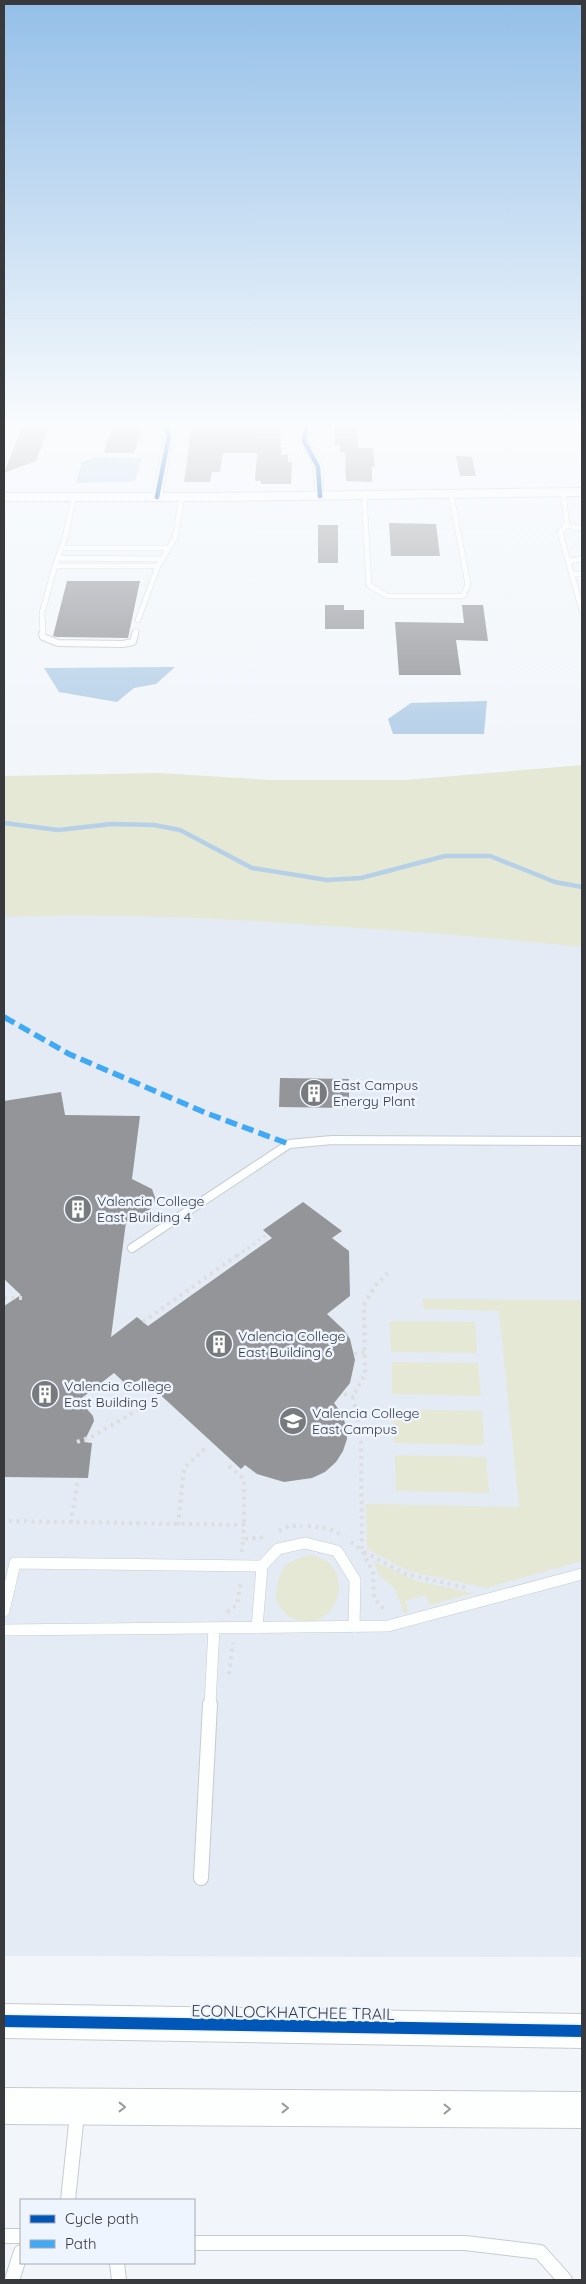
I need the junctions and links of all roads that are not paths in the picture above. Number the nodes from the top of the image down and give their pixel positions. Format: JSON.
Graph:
{"nodes":[{"id":1,"x":66,"y":532,"type":"edge"},
{"id":2,"x":176,"y":532,"type":"edge"},
{"id":3,"x":366,"y":532,"type":"edge"},
{"id":4,"x":458,"y":532,"type":"edge"},
{"id":5,"x":560,"y":532,"type":"edge"},
{"id":6,"x":62,"y":548,"type":"junction"},
{"id":7,"x":169,"y":548,"type":"junction"},
{"id":8,"x":58,"y":558,"type":"junction"},
{"id":9,"x":162,"y":559,"type":"junction"},
{"id":10,"x":582,"y":559,"type":"edge"},
{"id":11,"x":568,"y":561,"type":"junction"},
{"id":12,"x":55,"y":566,"type":"junction"},
{"id":13,"x":158,"y":566,"type":"junction"},
{"id":14,"x":572,"y":574,"type":"junction"},
{"id":15,"x":582,"y":574,"type":"edge"},
{"id":16,"x":582,"y":611,"type":"edge"},
{"id":17,"x":138,"y":620,"type":"dead end"},
{"id":18,"x":136,"y":631,"type":"dead end"},
{"id":19,"x":582,"y":1141,"type":"edge"},
{"id":20,"x":132,"y":1248,"type":"dead end"},
{"id":21,"x":262,"y":1566,"type":"junction"},
{"id":22,"x":582,"y":1574,"type":"edge"},
{"id":23,"x":4,"y":1611,"type":"edge"},
{"id":24,"x":354,"y":1627,"type":"junction"},
{"id":25,"x":214,"y":1628,"type":"junction"},
{"id":26,"x":257,"y":1628,"type":"junction"},
{"id":27,"x":4,"y":1630,"type":"edge"},
{"id":28,"x":201,"y":1878,"type":"dead end"},
{"id":29,"x":4,"y":2021,"type":"edge"},
{"id":30,"x":582,"y":2031,"type":"edge"},
{"id":31,"x":4,"y":2106,"type":"edge"},
{"id":32,"x":78,"y":2107,"type":"junction"},
{"id":33,"x":582,"y":2110,"type":"edge"},
{"id":34,"x":68,"y":2199,"type":"edge"},
{"id":35,"x":4,"y":2236,"type":"edge"},
{"id":36,"x":20,"y":2236,"type":"edge"},
{"id":37,"x":195,"y":2243,"type":"edge"},
{"id":38,"x":20,"y":2255,"type":"edge"},
{"id":39,"x":117,"y":2264,"type":"edge"},
{"id":40,"x":12,"y":2280,"type":"edge"},
{"id":41,"x":119,"y":2280,"type":"edge"},
{"id":42,"x":566,"y":2280,"type":"edge"}],
"edges":[{"from":1,"to":6,"type":"lane"},
{"from":2,"to":7,"type":"lane"},
{"from":3,"to":4,"type":"lane"},
{"from":5,"to":11,"type":"lane"},
{"from":6,"to":7,"type":"lane"},
{"from":6,"to":8,"type":"lane"},
{"from":7,"to":9,"type":"lane"},
{"from":8,"to":9,"type":"lane"},
{"from":8,"to":12,"type":"lane"},
{"from":9,"to":13,"type":"lane"},
{"from":10,"to":11,"type":"lane"},
{"from":11,"to":14,"type":"lane"},
{"from":12,"to":13,"type":"lane"},
{"from":12,"to":18,"type":"lane"},
{"from":13,"to":17,"type":"lane"},
{"from":14,"to":15,"type":"lane"},
{"from":14,"to":16,"type":"lane"},
{"from":19,"to":20,"type":"lane"},
{"from":21,"to":23,"type":"lane"},
{"from":21,"to":24,"type":"lane"},
{"from":21,"to":26,"type":"lane"},
{"from":22,"to":24,"type":"lane"},
{"from":24,"to":26,"type":"lane"},
{"from":25,"to":26,"type":"lane"},
{"from":25,"to":27,"type":"lane"},
{"from":25,"to":28,"type":"lane"},
{"from":29,"to":30,"type":"street","name":"ECONLOCKHATCHEE TRAIL"},
{"from":31,"to":32,"type":"street"},
{"from":32,"to":33,"type":"street","one_way":true},
{"from":32,"to":34,"type":"lane"},
{"from":35,"to":36,"type":"lane"},
{"from":37,"to":42,"type":"lane"},
{"from":38,"to":40,"type":"lane"},
{"from":39,"to":41,"type":"lane"}]}
